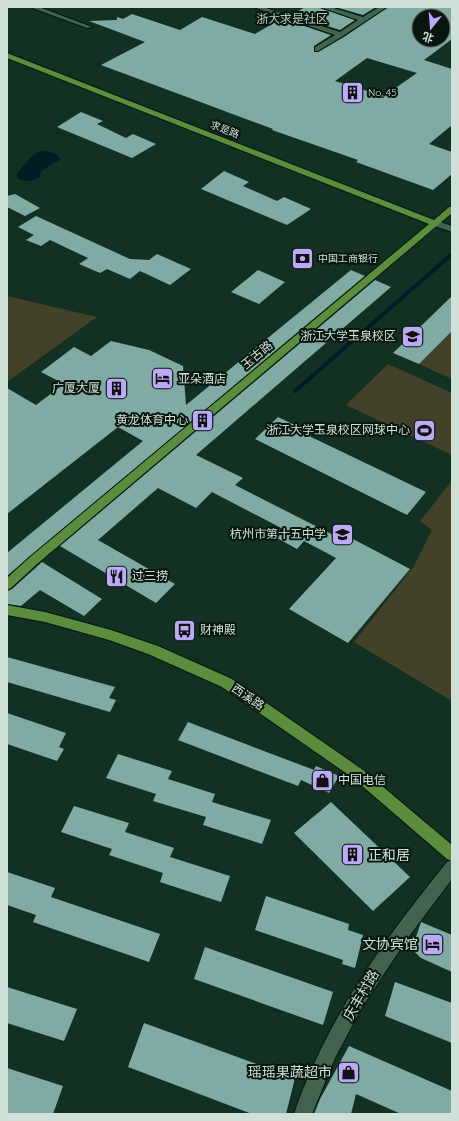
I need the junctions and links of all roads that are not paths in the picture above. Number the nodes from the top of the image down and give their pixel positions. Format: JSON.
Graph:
{"nodes":[{"id":1,"x":33,"y":7,"type":"edge"},
{"id":2,"x":256,"y":7,"type":"edge"},
{"id":3,"x":323,"y":7,"type":"edge"},
{"id":4,"x":384,"y":7,"type":"edge"},
{"id":5,"x":364,"y":20,"type":"junction"},
{"id":6,"x":89,"y":27,"type":"dead end"},
{"id":7,"x":341,"y":35,"type":"junction"},
{"id":8,"x":318,"y":49,"type":"dead end"},
{"id":9,"x":7,"y":55,"type":"edge"},
{"id":10,"x":452,"y":209,"type":"edge"},
{"id":11,"x":435,"y":223,"type":"junction"},
{"id":12,"x":452,"y":229,"type":"edge"},
{"id":13,"x":7,"y":585,"type":"edge"},
{"id":14,"x":7,"y":610,"type":"edge"},
{"id":15,"x":452,"y":854,"type":"edge"},
{"id":16,"x":452,"y":867,"type":"edge"},
{"id":17,"x":303,"y":1114,"type":"edge"}],
"edges":[{"from":1,"to":6,"type":"street"},
{"from":2,"to":7,"type":"street"},
{"from":3,"to":5,"type":"street"},
{"from":4,"to":5,"type":"street"},
{"from":5,"to":7,"type":"street"},
{"from":7,"to":8,"type":"street"},
{"from":9,"to":11,"type":"main road","name":"求是路"},
{"from":10,"to":11,"type":"main road","name":"玉古路"},
{"from":11,"to":12,"type":"street"},
{"from":11,"to":13,"type":"main road","name":"玉古路"},
{"from":14,"to":15,"type":"main road","name":"西溪路"},
{"from":16,"to":17,"type":"street","name":"庆丰村路"}]}
